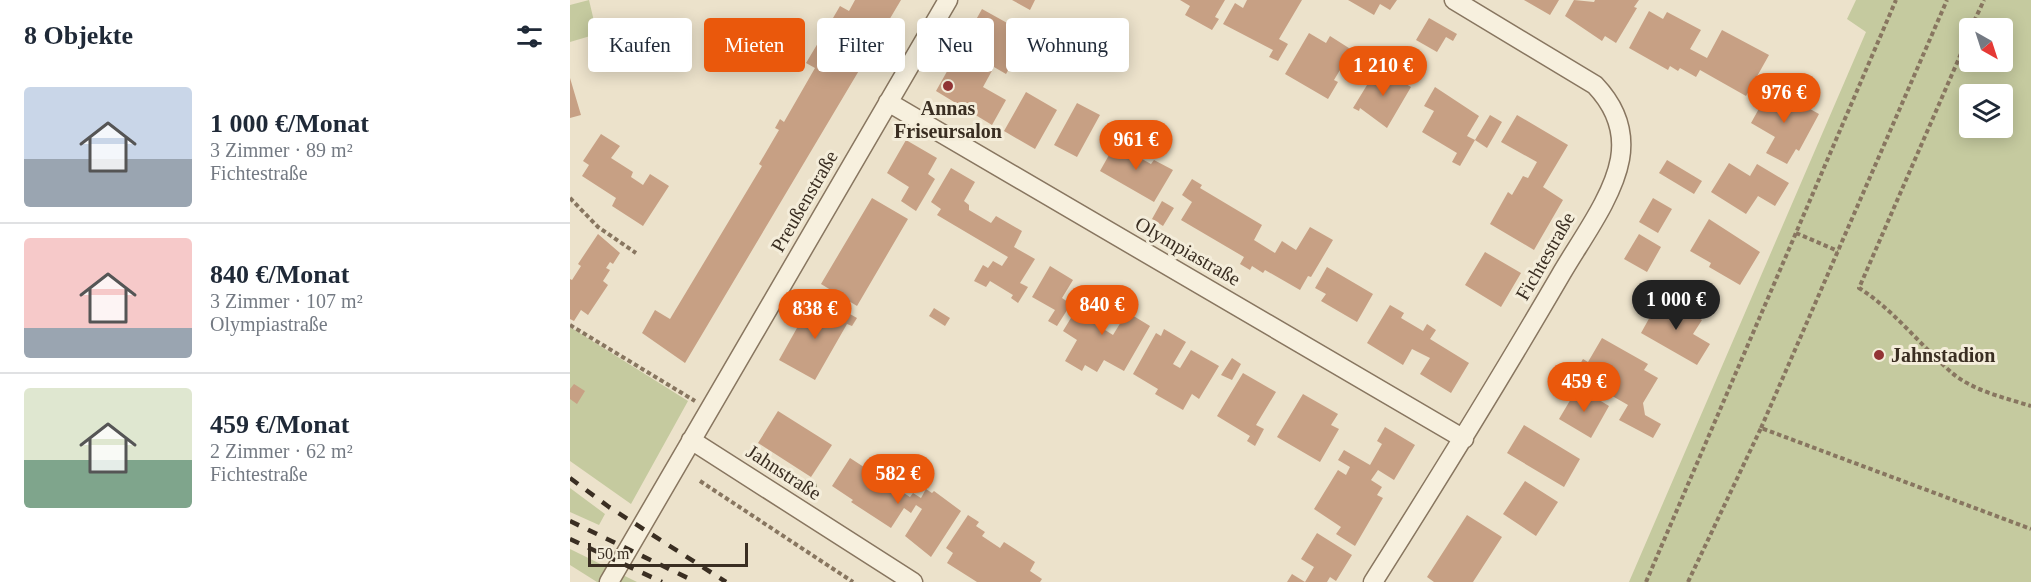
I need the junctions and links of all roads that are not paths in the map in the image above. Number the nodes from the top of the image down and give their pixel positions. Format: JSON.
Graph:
{"nodes":[{"id":1,"x":948,"y":0,"type":"edge"},
{"id":2,"x":1454,"y":0,"type":"edge"},
{"id":3,"x":888,"y":102,"type":"junction"},
{"id":4,"x":1464,"y":439,"type":"junction"},
{"id":5,"x":691,"y":440,"type":"junction"},
{"id":6,"x":609,"y":582,"type":"edge"},
{"id":7,"x":913,"y":582,"type":"edge"},
{"id":8,"x":1373,"y":582,"type":"edge"}],
"edges":[{"from":1,"to":3,"type":"street","name":"Preußenstraße"},
{"from":2,"to":4,"type":"street","name":"Fichtestraße"},
{"from":3,"to":4,"type":"street","name":"Olympiastraße"},
{"from":3,"to":5,"type":"street","name":"Preußenstraße"},
{"from":4,"to":8,"type":"street","name":"Fichtestraße"},
{"from":5,"to":6,"type":"street","name":"Preußenstraße"},
{"from":5,"to":7,"type":"street","name":"Jahnstraße"}]}
